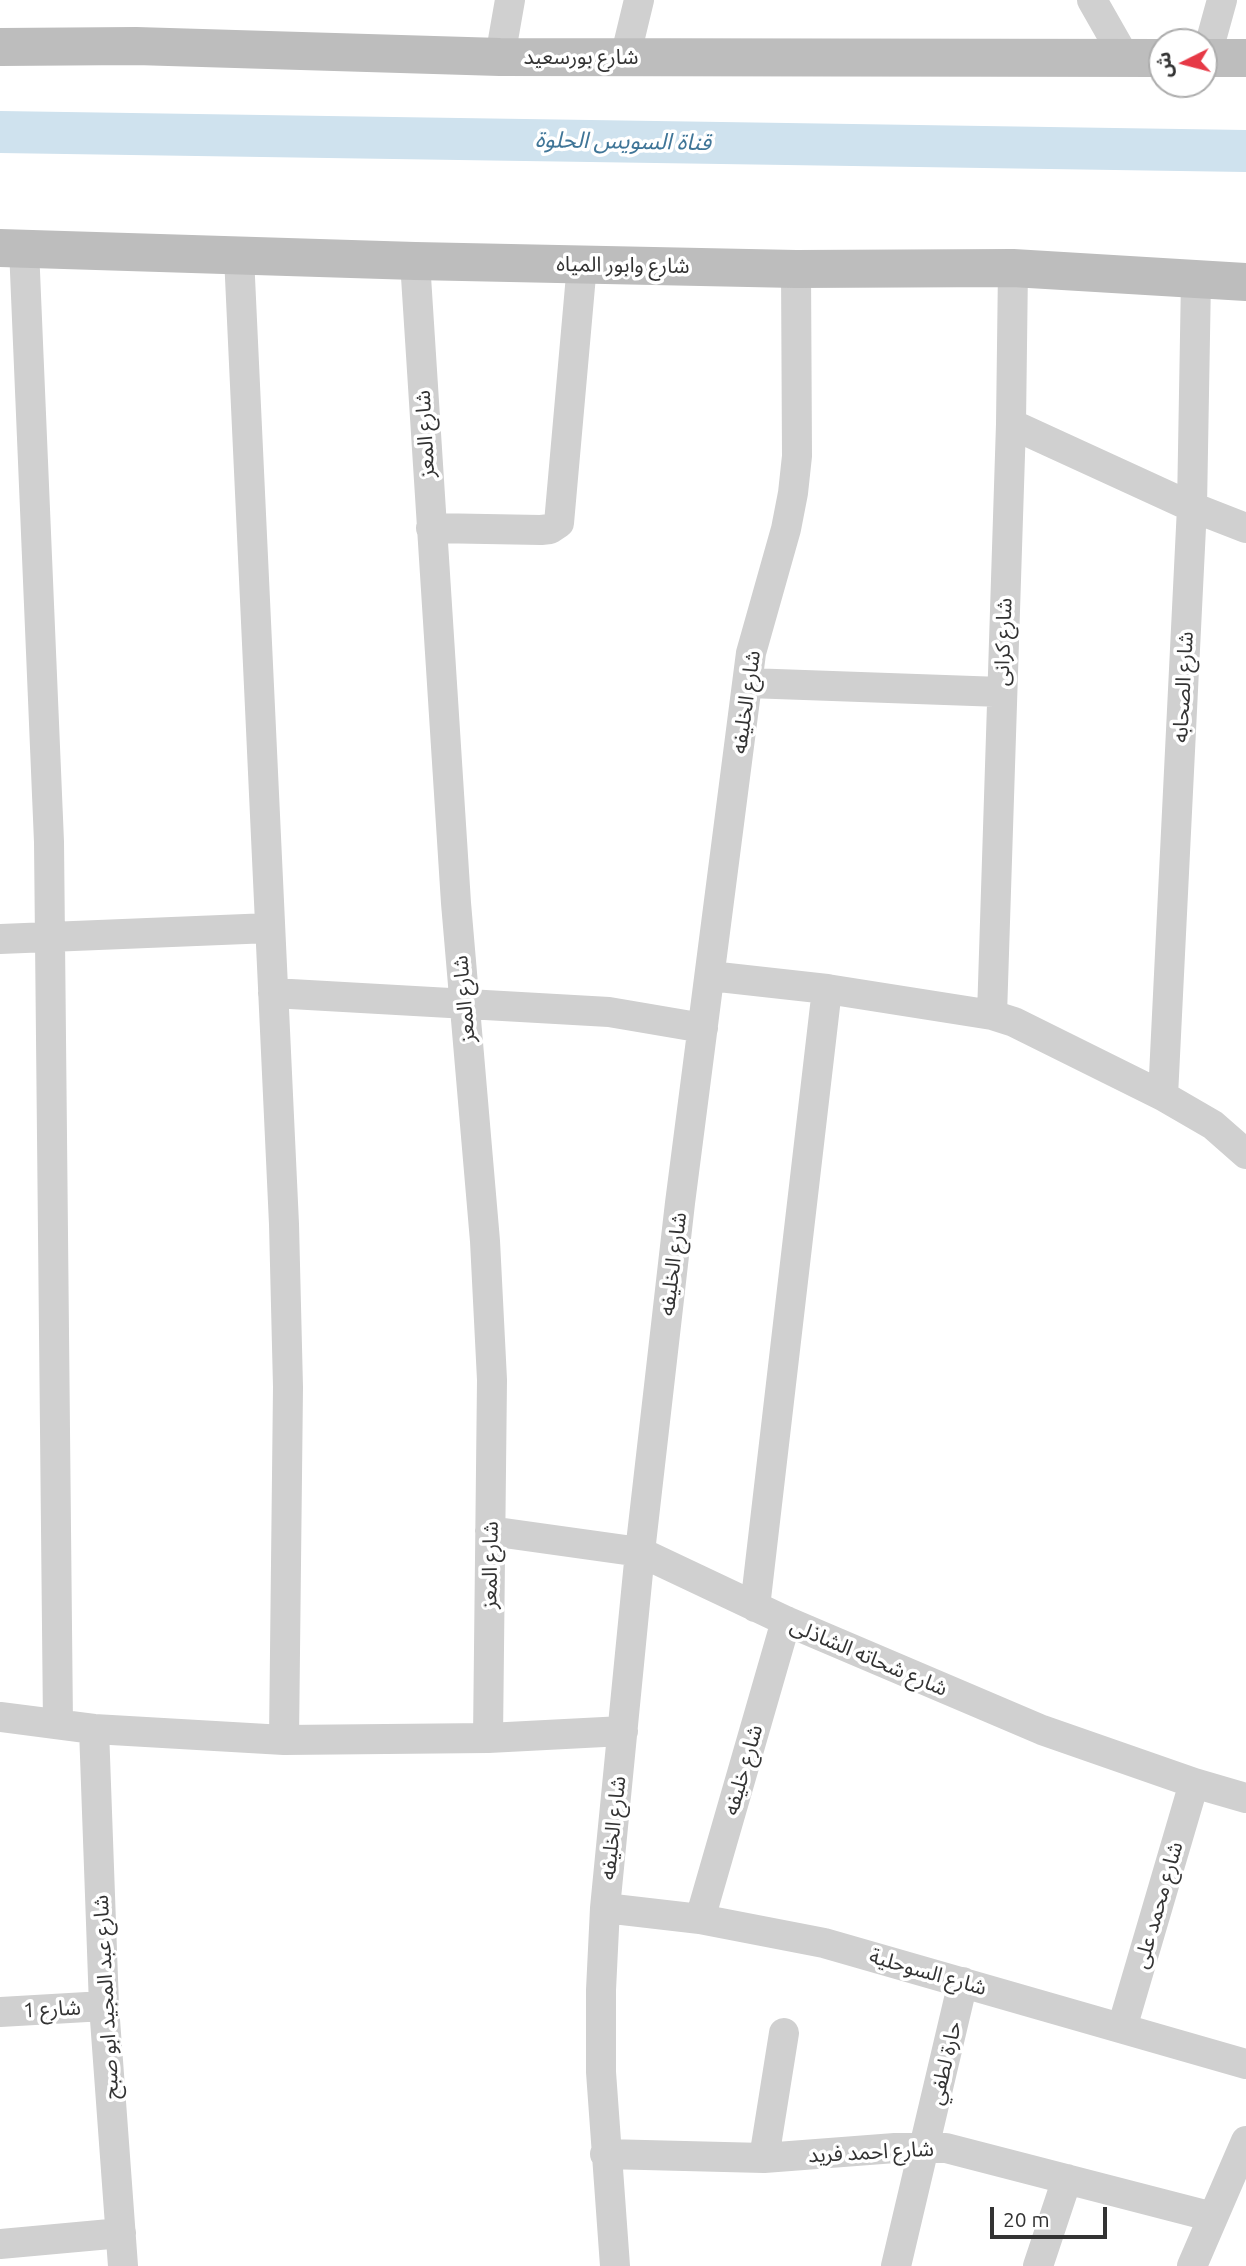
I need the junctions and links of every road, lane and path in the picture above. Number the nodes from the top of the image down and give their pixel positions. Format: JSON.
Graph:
{"nodes":[{"id":1,"x":510,"y":0,"type":"edge"},
{"id":2,"x":639,"y":0,"type":"edge"},
{"id":3,"x":1092,"y":0,"type":"edge"},
{"id":4,"x":1222,"y":0,"type":"edge"},
{"id":5,"x":1214,"y":28,"type":"edge"},
{"id":6,"x":0,"y":47,"type":"edge"},
{"id":7,"x":500,"y":57,"type":"junction"},
{"id":8,"x":625,"y":58,"type":"junction"},
{"id":9,"x":1144,"y":58,"type":"edge"},
{"id":10,"x":1218,"y":58,"type":"edge"},
{"id":11,"x":1246,"y":58,"type":"edge"},
{"id":12,"x":12,"y":248,"type":"edge"},
{"id":13,"x":239,"y":256,"type":"junction"},
{"id":14,"x":415,"y":261,"type":"junction"},
{"id":15,"x":583,"y":264,"type":"junction"},
{"id":16,"x":1013,"y":268,"type":"junction"},
{"id":17,"x":796,"y":269,"type":"junction"},
{"id":18,"x":1196,"y":279,"type":"junction"},
{"id":19,"x":1246,"y":282,"type":"edge"},
{"id":20,"x":1011,"y":424,"type":"junction"},
{"id":21,"x":1192,"y":508,"type":"junction"},
{"id":22,"x":431,"y":528,"type":"junction"},
{"id":23,"x":1246,"y":528,"type":"edge"},
{"id":24,"x":748,"y":683,"type":"junction"},
{"id":25,"x":1001,"y":692,"type":"junction"},
{"id":26,"x":270,"y":928,"type":"junction"},
{"id":27,"x":50,"y":937,"type":"junction"},
{"id":28,"x":0,"y":939,"type":"edge"},
{"id":29,"x":710,"y":976,"type":"junction"},
{"id":30,"x":828,"y":989,"type":"junction"},
{"id":31,"x":273,"y":993,"type":"junction"},
{"id":32,"x":465,"y":1004,"type":"junction"},
{"id":33,"x":992,"y":1015,"type":"junction"},
{"id":34,"x":703,"y":1028,"type":"junction"},
{"id":35,"x":1163,"y":1096,"type":"junction"},
{"id":36,"x":1246,"y":1154,"type":"edge"},
{"id":37,"x":490,"y":1531,"type":"junction"},
{"id":38,"x":640,"y":1552,"type":"junction"},
{"id":39,"x":755,"y":1606,"type":"junction"},
{"id":40,"x":786,"y":1621,"type":"junction"},
{"id":41,"x":0,"y":1717,"type":"edge"},
{"id":42,"x":58,"y":1724,"type":"junction"},
{"id":43,"x":94,"y":1729,"type":"junction"},
{"id":44,"x":623,"y":1731,"type":"junction"},
{"id":45,"x":488,"y":1738,"type":"junction"},
{"id":46,"x":284,"y":1740,"type":"junction"},
{"id":47,"x":1194,"y":1783,"type":"junction"},
{"id":48,"x":1246,"y":1798,"type":"edge"},
{"id":49,"x":605,"y":1908,"type":"junction"},
{"id":50,"x":700,"y":1919,"type":"junction"},
{"id":51,"x":964,"y":1982,"type":"junction"},
{"id":52,"x":104,"y":2006,"type":"junction"},
{"id":53,"x":0,"y":2012,"type":"edge"},
{"id":54,"x":1122,"y":2028,"type":"junction"},
{"id":55,"x":784,"y":2032,"type":"dead end"},
{"id":56,"x":1246,"y":2064,"type":"edge"},
{"id":57,"x":1246,"y":2141,"type":"edge"},
{"id":58,"x":925,"y":2147,"type":"junction"},
{"id":59,"x":605,"y":2154,"type":"junction"},
{"id":60,"x":764,"y":2158,"type":"junction"},
{"id":61,"x":1067,"y":2179,"type":"junction"},
{"id":62,"x":1213,"y":2217,"type":"junction"},
{"id":63,"x":121,"y":2233,"type":"junction"},
{"id":64,"x":0,"y":2244,"type":"edge"},
{"id":65,"x":123,"y":2266,"type":"edge"},
{"id":66,"x":615,"y":2266,"type":"edge"},
{"id":67,"x":897,"y":2266,"type":"edge"},
{"id":68,"x":1038,"y":2266,"type":"edge"},
{"id":69,"x":1192,"y":2266,"type":"edge"}],
"edges":[{"from":1,"to":7,"type":"street"},
{"from":2,"to":8,"type":"street"},
{"from":3,"to":9,"type":"street"},
{"from":4,"to":5,"type":"street"},
{"from":6,"to":7,"type":"main road","name":"شارع بورسعيد"},
{"from":7,"to":8,"type":"main road","name":"شارع بورسعيد"},
{"from":8,"to":9,"type":"main road","name":"شارع بورسعيد"},
{"from":10,"to":11,"type":"main road"},
{"from":12,"to":13,"type":"main road","name":"شارع وابور المياه"},
{"from":12,"to":27,"type":"street"},
{"from":13,"to":14,"type":"main road","name":"شارع وابور المياه"},
{"from":13,"to":26,"type":"street"},
{"from":14,"to":15,"type":"main road","name":"شارع وابور المياه"},
{"from":14,"to":22,"type":"street","name":"شارع المعز"},
{"from":15,"to":17,"type":"main road","name":"شارع وابور المياه"},
{"from":15,"to":22,"type":"street"},
{"from":16,"to":17,"type":"main road","name":"شارع وابور المياه"},
{"from":16,"to":18,"type":"main road","name":"شارع وابور المياه"},
{"from":16,"to":20,"type":"street","name":"شارع كرانى"},
{"from":17,"to":24,"type":"street","name":"شارع الخليفه"},
{"from":18,"to":19,"type":"main road","name":"شارع وابور المياه"},
{"from":18,"to":21,"type":"street","name":"شارع الصحابه"},
{"from":20,"to":21,"type":"street"},
{"from":20,"to":25,"type":"street","name":"شارع كرانى"},
{"from":21,"to":23,"type":"street"},
{"from":21,"to":35,"type":"street","name":"شارع الصحابه"},
{"from":22,"to":32,"type":"street","name":"شارع المعز"},
{"from":24,"to":25,"type":"street"},
{"from":24,"to":29,"type":"street","name":"شارع الخليفه"},
{"from":25,"to":33,"type":"street","name":"شارع كرانى"},
{"from":26,"to":27,"type":"street"},
{"from":26,"to":31,"type":"street"},
{"from":27,"to":28,"type":"street"},
{"from":27,"to":42,"type":"street"},
{"from":29,"to":30,"type":"street"},
{"from":29,"to":34,"type":"street","name":"شارع الخليفه"},
{"from":30,"to":33,"type":"street"},
{"from":30,"to":39,"type":"street"},
{"from":31,"to":32,"type":"street"},
{"from":31,"to":46,"type":"street"},
{"from":32,"to":34,"type":"street"},
{"from":32,"to":37,"type":"street","name":"شارع المعز"},
{"from":33,"to":35,"type":"street"},
{"from":34,"to":38,"type":"street","name":"شارع الخليفه"},
{"from":35,"to":36,"type":"street"},
{"from":37,"to":38,"type":"street","name":"شارع شحاته الشاذلى"},
{"from":37,"to":45,"type":"street","name":"شارع المعز"},
{"from":38,"to":39,"type":"street","name":"شارع شحاته الشاذلى"},
{"from":38,"to":44,"type":"street","name":"شارع الخليفه"},
{"from":39,"to":40,"type":"street","name":"شارع شحاته الشاذلى"},
{"from":40,"to":47,"type":"street","name":"شارع شحاته الشاذلى"},
{"from":40,"to":50,"type":"street","name":"شارع خليفه"},
{"from":41,"to":42,"type":"street"},
{"from":42,"to":43,"type":"street"},
{"from":43,"to":46,"type":"street"},
{"from":43,"to":52,"type":"street","name":"شارع عبد المجيد ابو صبح"},
{"from":44,"to":45,"type":"street"},
{"from":44,"to":49,"type":"street","name":"شارع الخليفه"},
{"from":45,"to":46,"type":"street"},
{"from":47,"to":48,"type":"street","name":"شارع شحاته الشاذلى"},
{"from":47,"to":54,"type":"street","name":"شارع محمد على"},
{"from":49,"to":50,"type":"street","name":"شارع السوحلية"},
{"from":49,"to":59,"type":"street","name":"شارع الخليفه"},
{"from":50,"to":51,"type":"street","name":"شارع السوحلية"},
{"from":51,"to":54,"type":"street","name":"شارع السوحلية"},
{"from":51,"to":58,"type":"street","name":"حارة لطفي"},
{"from":52,"to":53,"type":"street","name":"شارع 1"},
{"from":52,"to":63,"type":"street","name":"شارع عبد المجيد ابو صبح"},
{"from":54,"to":56,"type":"street","name":"شارع السوحلية"},
{"from":55,"to":60,"type":"street"},
{"from":57,"to":62,"type":"street"},
{"from":58,"to":60,"type":"street","name":"شارع احمد فريد"},
{"from":58,"to":61,"type":"street","name":"شارع احمد فريد"},
{"from":58,"to":67,"type":"street","name":"حارة لطفي"},
{"from":59,"to":60,"type":"street","name":"شارع احمد فريد"},
{"from":59,"to":66,"type":"street","name":"شارع الخليفه"},
{"from":61,"to":62,"type":"street","name":"شارع احمد فريد"},
{"from":61,"to":68,"type":"street"},
{"from":62,"to":69,"type":"street"},
{"from":63,"to":64,"type":"street"},
{"from":63,"to":65,"type":"street","name":"شارع عبد المجيد ابو صبح"}]}
